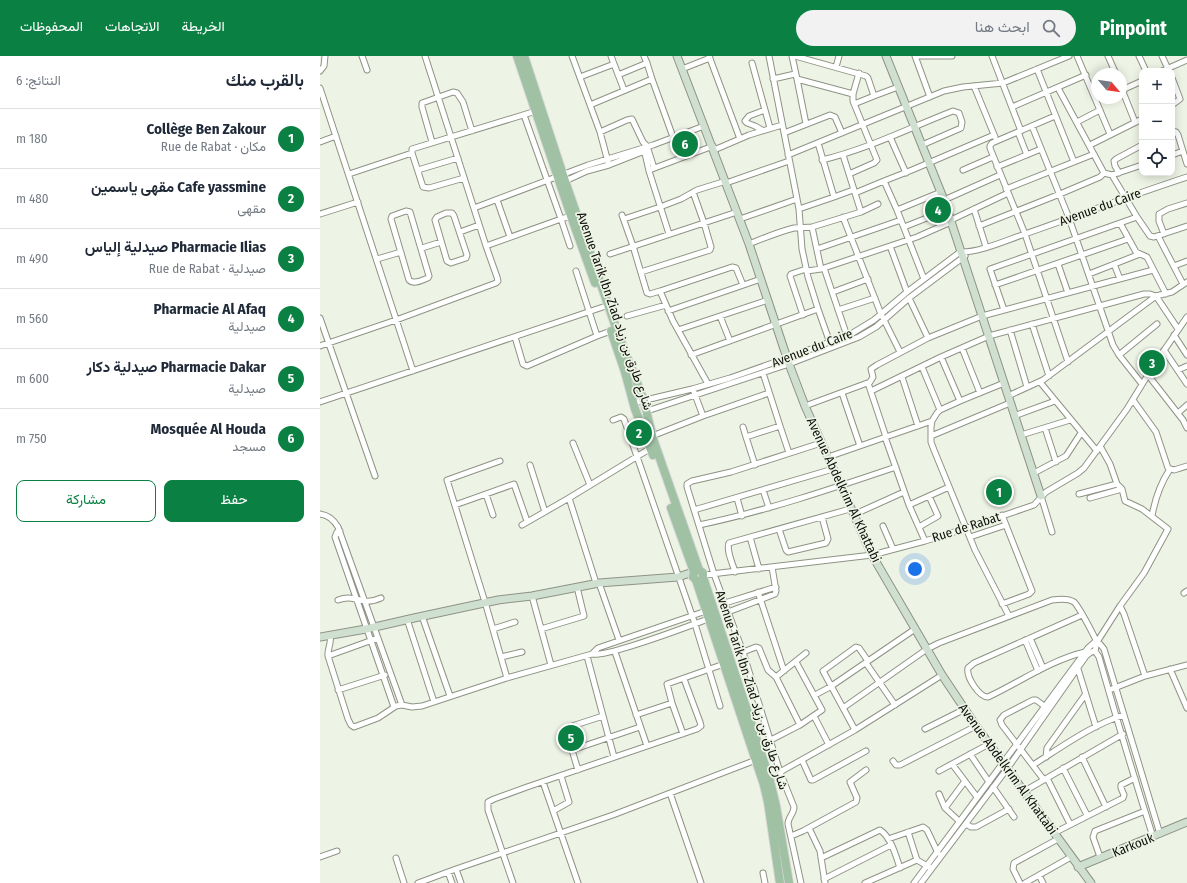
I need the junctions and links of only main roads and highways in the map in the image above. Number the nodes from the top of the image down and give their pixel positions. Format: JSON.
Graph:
{"nodes":[{"id":1,"x":517,"y":56,"type":"edge"},
{"id":2,"x":524,"y":56,"type":"edge"},
{"id":3,"x":677,"y":56,"type":"edge"},
{"id":4,"x":886,"y":56,"type":"edge"},
{"id":5,"x":562,"y":179,"type":"junction"},
{"id":6,"x":1041,"y":496,"type":"road end"},
{"id":7,"x":697,"y":575,"type":"junction"},
{"id":8,"x":320,"y":637,"type":"edge"},
{"id":9,"x":1187,"y":822,"type":"edge"},
{"id":10,"x":1078,"y":867,"type":"junction"},
{"id":11,"x":780,"y":883,"type":"edge"},
{"id":12,"x":789,"y":883,"type":"edge"},
{"id":13,"x":1090,"y":883,"type":"edge"}],
"edges":[{"from":1,"to":5,"type":"main road","name":"Avenue Tarik Ibn Ziad شارع طارق بن زياد"},
{"from":2,"to":5,"type":"main road","name":"Avenue Tarik Ibn Ziad شارع طارق بن زياد"},
{"from":3,"to":10,"type":"main road","name":"Avenue Abdelkrim Al Khattabi"},
{"from":4,"to":6,"type":"main road"},
{"from":5,"to":7,"type":"main road","name":"Avenue Tarik Ibn Ziad شارع طارق بن زياد"},
{"from":5,"to":7,"type":"main road","name":"Avenue Tarik Ibn Ziad شارع طارق بن زياد"},
{"from":7,"to":8,"type":"main road"},
{"from":7,"to":11,"type":"main road","name":"Avenue Tarik Ibn Ziad شارع طارق بن زياد"},
{"from":7,"to":12,"type":"main road","name":"Avenue Tarik Ibn Ziad شارع طارق بن زياد"},
{"from":9,"to":10,"type":"main road","name":"Karkouk"},
{"from":10,"to":13,"type":"main road","name":"Avenue Abdelkrim Al Khattabi"}]}
